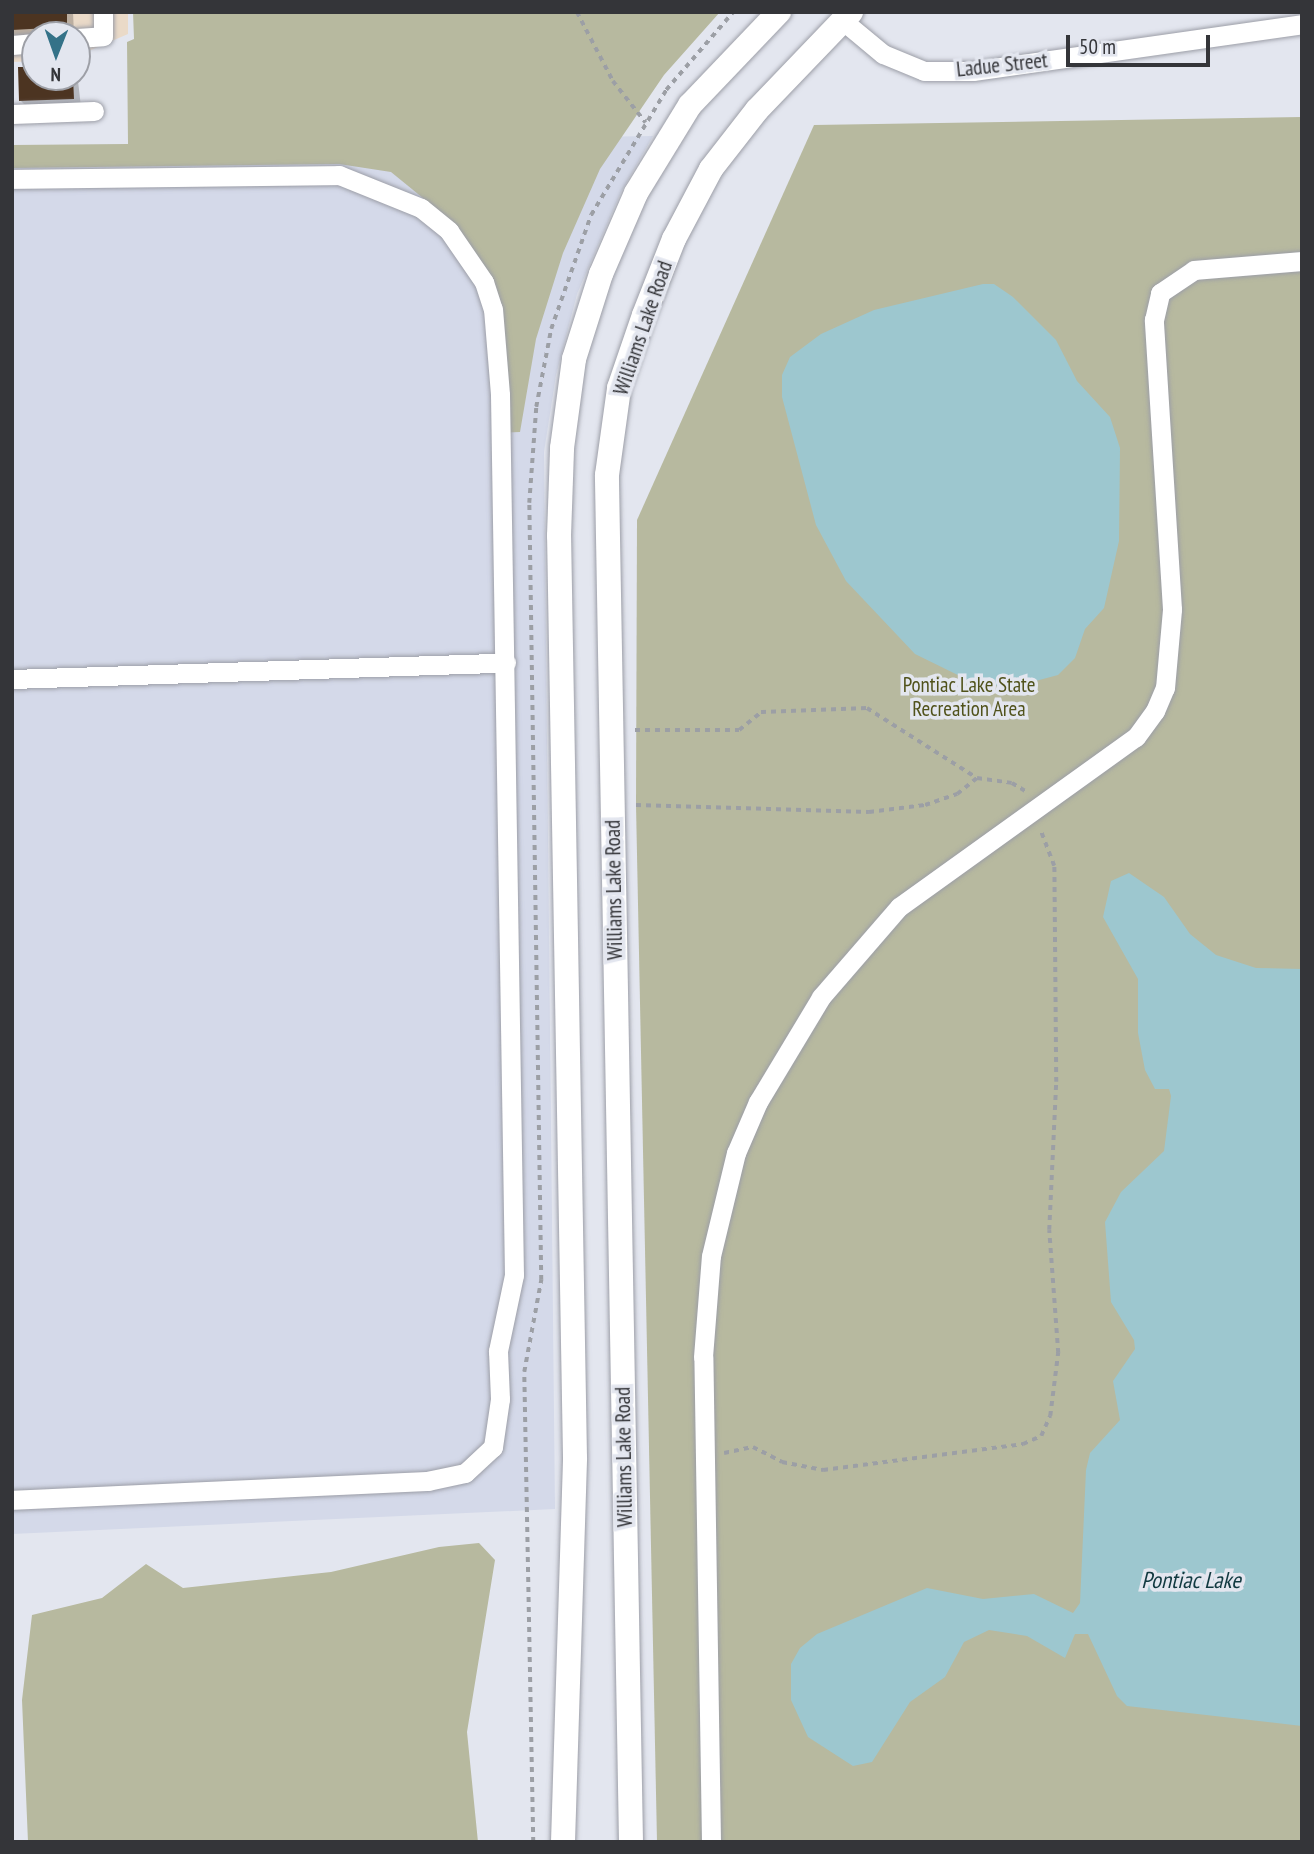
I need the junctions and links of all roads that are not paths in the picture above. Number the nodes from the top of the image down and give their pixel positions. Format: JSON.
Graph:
{"nodes":[{"id":1,"x":103,"y":12,"type":"edge"},
{"id":2,"x":779,"y":12,"type":"edge"},
{"id":3,"x":840,"y":15,"type":"edge"},
{"id":4,"x":1302,"y":24,"type":"edge"},
{"id":5,"x":91,"y":37,"type":"edge"},
{"id":6,"x":94,"y":111,"type":"dead end"},
{"id":7,"x":12,"y":114,"type":"edge"},
{"id":8,"x":12,"y":179,"type":"edge"},
{"id":9,"x":1302,"y":261,"type":"edge"},
{"id":10,"x":506,"y":663,"type":"junction"},
{"id":11,"x":12,"y":679,"type":"edge"},
{"id":12,"x":12,"y":1500,"type":"edge"},
{"id":13,"x":563,"y":1842,"type":"edge"},
{"id":14,"x":631,"y":1842,"type":"edge"},
{"id":15,"x":711,"y":1842,"type":"edge"}],
"edges":[{"from":1,"to":5,"type":"street"},
{"from":2,"to":13,"type":"main road"},
{"from":3,"to":4,"type":"street","name":"Ladue Street"},
{"from":3,"to":14,"type":"main road","name":"Williams Lake Road"},
{"from":6,"to":7,"type":"street"},
{"from":8,"to":10,"type":"street"},
{"from":9,"to":15,"type":"street"},
{"from":10,"to":11,"type":"street"},
{"from":10,"to":12,"type":"street"}]}
